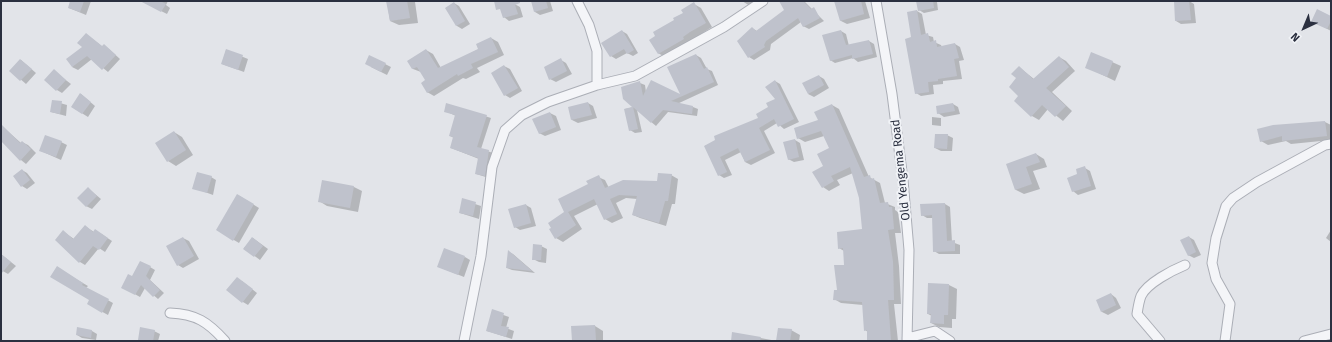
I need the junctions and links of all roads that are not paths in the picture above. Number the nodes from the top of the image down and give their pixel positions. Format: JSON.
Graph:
{"nodes":[{"id":1,"x":577,"y":1,"type":"edge"},
{"id":2,"x":763,"y":1,"type":"edge"},
{"id":3,"x":876,"y":1,"type":"edge"},
{"id":4,"x":597,"y":85,"type":"junction"},
{"id":5,"x":1331,"y":144,"type":"edge"},
{"id":6,"x":1185,"y":265,"type":"dead end"},
{"id":7,"x":170,"y":313,"type":"dead end"},
{"id":8,"x":1331,"y":334,"type":"edge"},
{"id":9,"x":907,"y":339,"type":"edge"},
{"id":10,"x":225,"y":341,"type":"edge"},
{"id":11,"x":464,"y":341,"type":"edge"},
{"id":12,"x":950,"y":341,"type":"edge"},
{"id":13,"x":1160,"y":341,"type":"edge"},
{"id":14,"x":1225,"y":341,"type":"edge"},
{"id":15,"x":1304,"y":341,"type":"edge"}],
"edges":[{"from":1,"to":4,"type":"street"},
{"from":2,"to":4,"type":"street"},
{"from":3,"to":9,"type":"street","name":"Old Yengema Road"},
{"from":4,"to":11,"type":"street"},
{"from":5,"to":14,"type":"street"},
{"from":6,"to":13,"type":"street"},
{"from":7,"to":10,"type":"street"},
{"from":8,"to":15,"type":"street"},
{"from":9,"to":12,"type":"street"}]}
